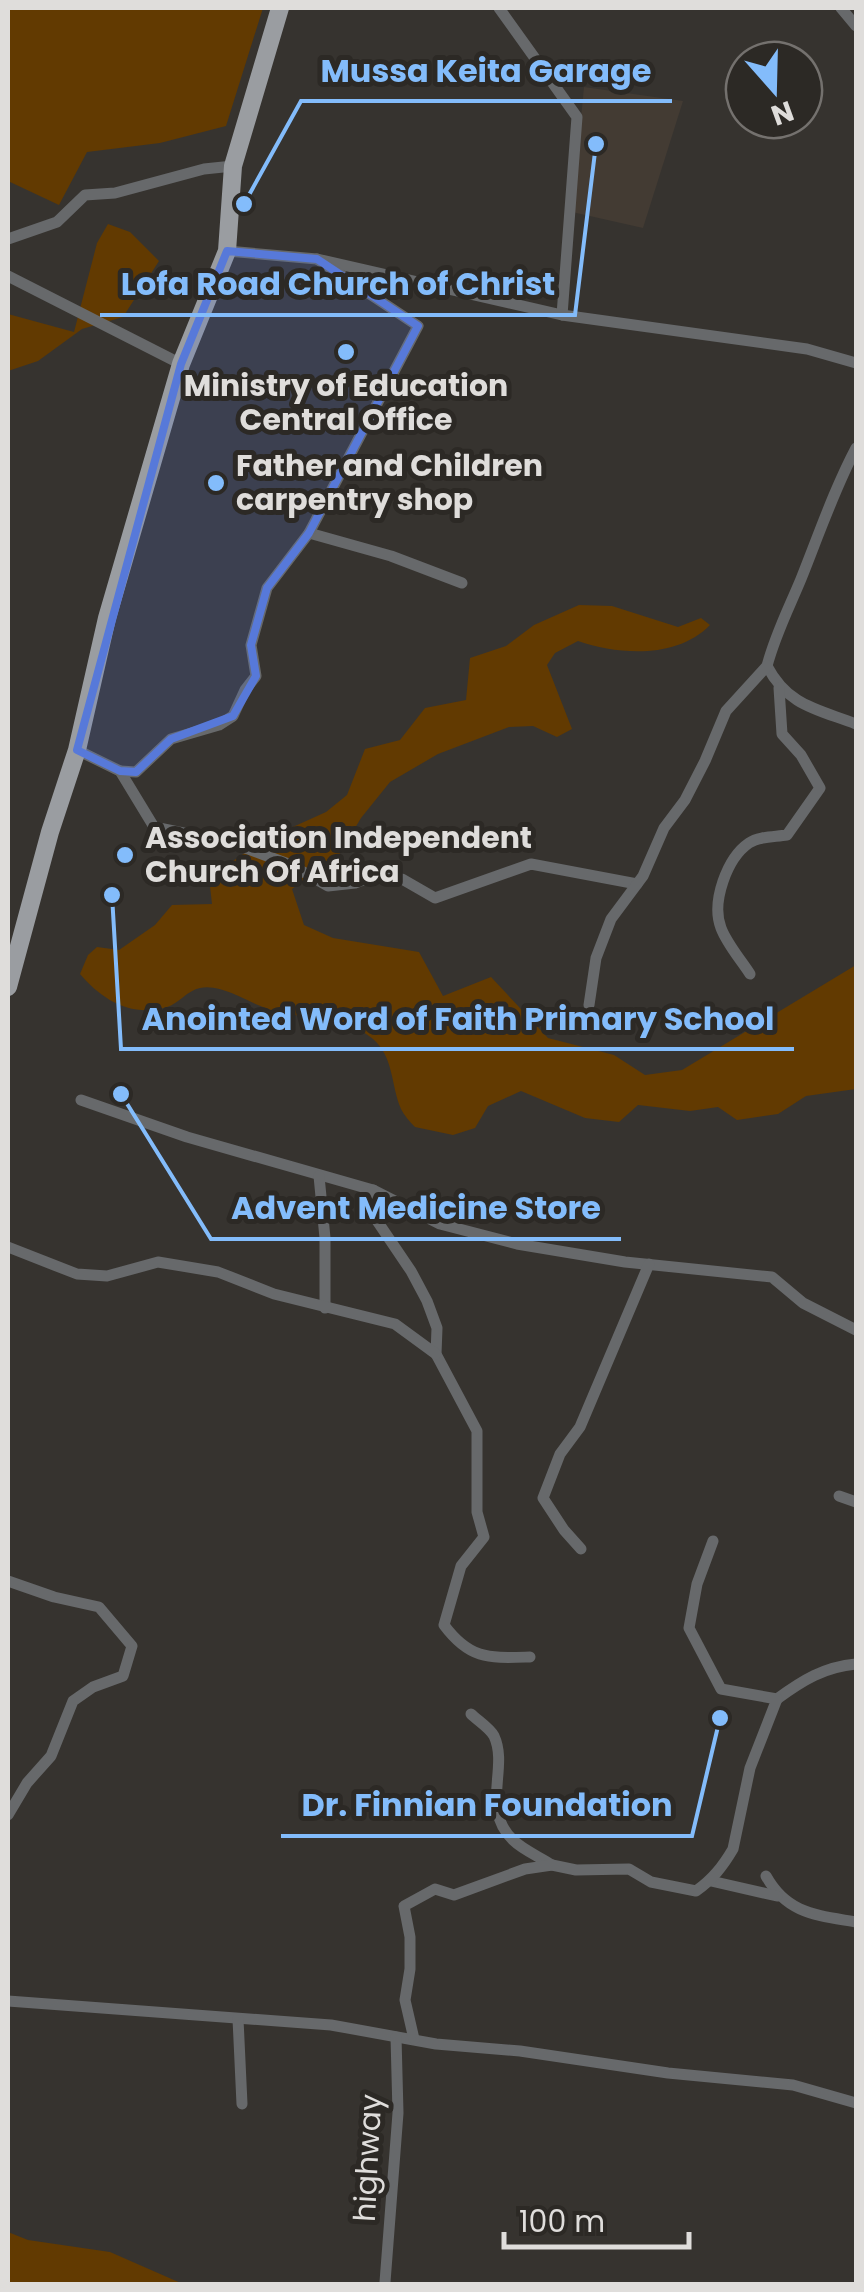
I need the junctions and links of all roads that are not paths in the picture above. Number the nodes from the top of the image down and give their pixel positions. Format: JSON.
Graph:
{"nodes":[{"id":1,"x":280,"y":8,"type":"edge"},
{"id":2,"x":499,"y":8,"type":"edge"},
{"id":3,"x":841,"y":8,"type":"edge"},
{"id":4,"x":856,"y":26,"type":"edge"},
{"id":5,"x":234,"y":166,"type":"junction"},
{"id":6,"x":8,"y":239,"type":"edge"},
{"id":7,"x":228,"y":252,"type":"junction"},
{"id":8,"x":317,"y":259,"type":"junction"},
{"id":9,"x":8,"y":276,"type":"edge"},
{"id":10,"x":562,"y":315,"type":"junction"},
{"id":11,"x":856,"y":363,"type":"edge"},
{"id":12,"x":181,"y":364,"type":"junction"},
{"id":13,"x":856,"y":448,"type":"edge"},
{"id":14,"x":309,"y":533,"type":"junction"},
{"id":15,"x":462,"y":583,"type":"dead end"},
{"id":16,"x":767,"y":666,"type":"junction"},
{"id":17,"x":778,"y":688,"type":"junction"},
{"id":18,"x":856,"y":724,"type":"edge"},
{"id":19,"x":77,"y":750,"type":"junction"},
{"id":20,"x":120,"y":771,"type":"junction"},
{"id":21,"x":637,"y":884,"type":"junction"},
{"id":22,"x":750,"y":974,"type":"dead end"},
{"id":23,"x":8,"y":988,"type":"edge"},
{"id":24,"x":589,"y":1005,"type":"dead end"},
{"id":25,"x":81,"y":1100,"type":"dead end"},
{"id":26,"x":319,"y":1176,"type":"junction"},
{"id":27,"x":372,"y":1190,"type":"junction"},
{"id":28,"x":8,"y":1247,"type":"edge"},
{"id":29,"x":649,"y":1264,"type":"junction"},
{"id":30,"x":325,"y":1308,"type":"junction"},
{"id":31,"x":856,"y":1330,"type":"edge"},
{"id":32,"x":436,"y":1354,"type":"junction"},
{"id":33,"x":839,"y":1496,"type":"dead end"},
{"id":34,"x":856,"y":1502,"type":"edge"},
{"id":35,"x":713,"y":1541,"type":"dead end"},
{"id":36,"x":581,"y":1548,"type":"dead end"},
{"id":37,"x":8,"y":1581,"type":"edge"},
{"id":38,"x":530,"y":1657,"type":"dead end"},
{"id":39,"x":856,"y":1664,"type":"edge"},
{"id":40,"x":777,"y":1699,"type":"junction"},
{"id":41,"x":471,"y":1714,"type":"dead end"},
{"id":42,"x":8,"y":1815,"type":"edge"},
{"id":43,"x":552,"y":1865,"type":"junction"},
{"id":44,"x":766,"y":1876,"type":"dead end"},
{"id":45,"x":710,"y":1881,"type":"junction"},
{"id":46,"x":777,"y":1896,"type":"junction"},
{"id":47,"x":856,"y":1922,"type":"edge"},
{"id":48,"x":8,"y":2000,"type":"edge"},
{"id":49,"x":238,"y":2019,"type":"junction"},
{"id":50,"x":396,"y":2037,"type":"junction"},
{"id":51,"x":414,"y":2039,"type":"junction"},
{"id":52,"x":856,"y":2103,"type":"edge"},
{"id":53,"x":242,"y":2104,"type":"dead end"},
{"id":54,"x":385,"y":2282,"type":"dead end"}],
"edges":[{"from":1,"to":5,"type":"main road"},
{"from":2,"to":10,"type":"street"},
{"from":3,"to":4,"type":"street"},
{"from":5,"to":6,"type":"street"},
{"from":5,"to":7,"type":"main road"},
{"from":7,"to":8,"type":"street"},
{"from":7,"to":12,"type":"main road"},
{"from":8,"to":10,"type":"street"},
{"from":8,"to":14,"type":"street"},
{"from":9,"to":12,"type":"street"},
{"from":10,"to":11,"type":"street"},
{"from":12,"to":19,"type":"main road"},
{"from":13,"to":16,"type":"street"},
{"from":14,"to":15,"type":"street"},
{"from":14,"to":20,"type":"street"},
{"from":16,"to":17,"type":"street"},
{"from":16,"to":21,"type":"street"},
{"from":17,"to":18,"type":"street"},
{"from":17,"to":22,"type":"street"},
{"from":19,"to":20,"type":"street"},
{"from":19,"to":23,"type":"main road"},
{"from":20,"to":21,"type":"street"},
{"from":21,"to":24,"type":"street"},
{"from":25,"to":26,"type":"street"},
{"from":26,"to":27,"type":"street"},
{"from":26,"to":30,"type":"street"},
{"from":27,"to":29,"type":"street"},
{"from":27,"to":32,"type":"street"},
{"from":28,"to":30,"type":"street"},
{"from":29,"to":31,"type":"street"},
{"from":29,"to":36,"type":"street"},
{"from":30,"to":32,"type":"street"},
{"from":32,"to":38,"type":"street"},
{"from":33,"to":34,"type":"street"},
{"from":35,"to":40,"type":"street"},
{"from":37,"to":42,"type":"street"},
{"from":39,"to":40,"type":"street"},
{"from":40,"to":45,"type":"street"},
{"from":41,"to":43,"type":"street"},
{"from":43,"to":45,"type":"street"},
{"from":43,"to":51,"type":"street"},
{"from":44,"to":46,"type":"street"},
{"from":45,"to":46,"type":"street"},
{"from":46,"to":47,"type":"street"},
{"from":48,"to":49,"type":"street"},
{"from":49,"to":50,"type":"street"},
{"from":49,"to":53,"type":"street"},
{"from":50,"to":51,"type":"street"},
{"from":50,"to":54,"type":"street","name":"highway"},
{"from":51,"to":52,"type":"street"}]}
